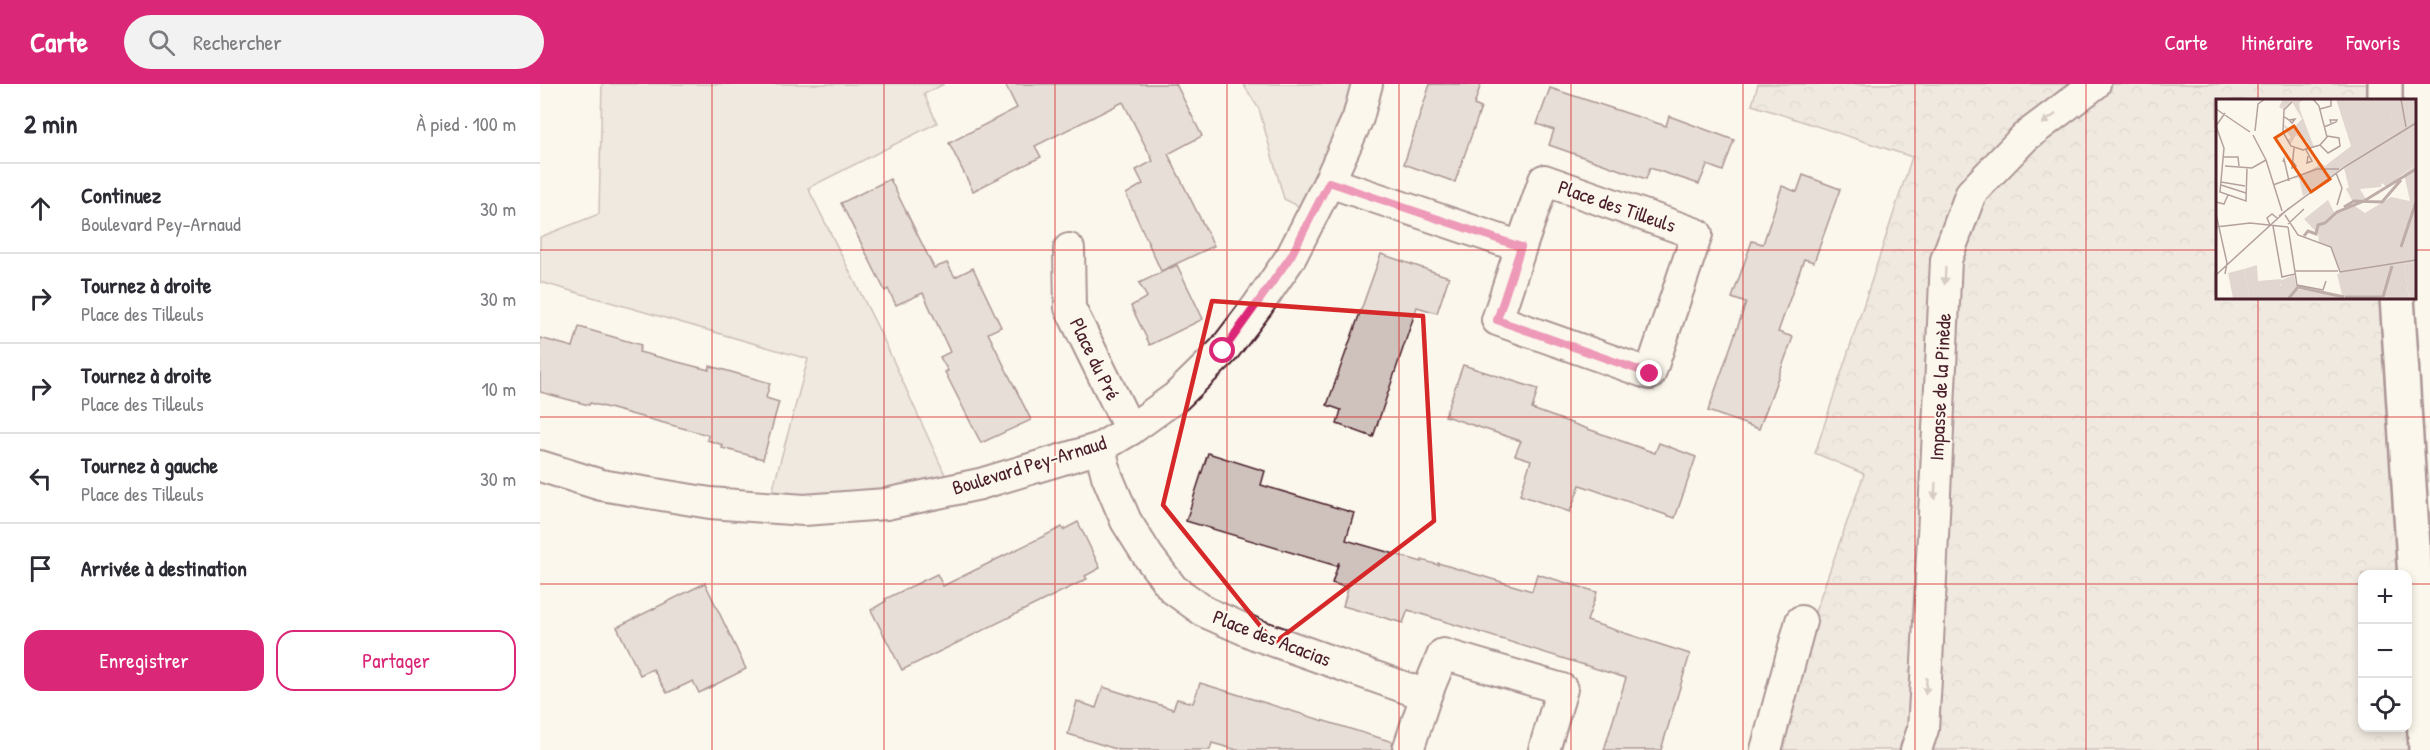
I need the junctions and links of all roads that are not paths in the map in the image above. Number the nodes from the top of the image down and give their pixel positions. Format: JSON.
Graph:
{"nodes":[{"id":1,"x":1366,"y":84,"type":"edge"},
{"id":2,"x":2096,"y":84,"type":"edge"},
{"id":3,"x":1329,"y":182,"type":"junction"},
{"id":4,"x":1521,"y":247,"type":"junction"},
{"id":5,"x":1069,"y":249,"type":"dead end"},
{"id":6,"x":2397,"y":298,"type":"edge"},
{"id":7,"x":1130,"y":430,"type":"junction"},
{"id":8,"x":1100,"y":448,"type":"junction"},
{"id":9,"x":540,"y":466,"type":"edge"},
{"id":10,"x":1801,"y":621,"type":"dead end"},
{"id":11,"x":1426,"y":695,"type":"junction"},
{"id":12,"x":1408,"y":750,"type":"edge"},
{"id":13,"x":1544,"y":750,"type":"edge"},
{"id":14,"x":1766,"y":750,"type":"edge"},
{"id":15,"x":1916,"y":750,"type":"edge"},
{"id":16,"x":2426,"y":750,"type":"edge"}],
"edges":[{"from":1,"to":3,"type":"street","name":"Boulevard Pey-Arnaud"},
{"from":2,"to":15,"type":"street","name":"Impasse de la Pinède","one_way":true},
{"from":3,"to":4,"type":"street"},
{"from":3,"to":7,"type":"street","name":"Boulevard Pey-Arnaud"},
{"from":4,"to":4,"type":"street","name":"Place des Tilleuls"},
{"from":5,"to":7,"type":"street","name":"Place du Pré"},
{"from":6,"to":16,"type":"main road"},
{"from":7,"to":8,"type":"street","name":"Boulevard Pey-Arnaud"},
{"from":8,"to":9,"type":"street","name":"Boulevard Pey-Arnaud"},
{"from":8,"to":11,"type":"street","name":"Place des Acacias"},
{"from":10,"to":14,"type":"street"},
{"from":11,"to":12,"type":"street"},
{"from":11,"to":13,"type":"street"}]}
